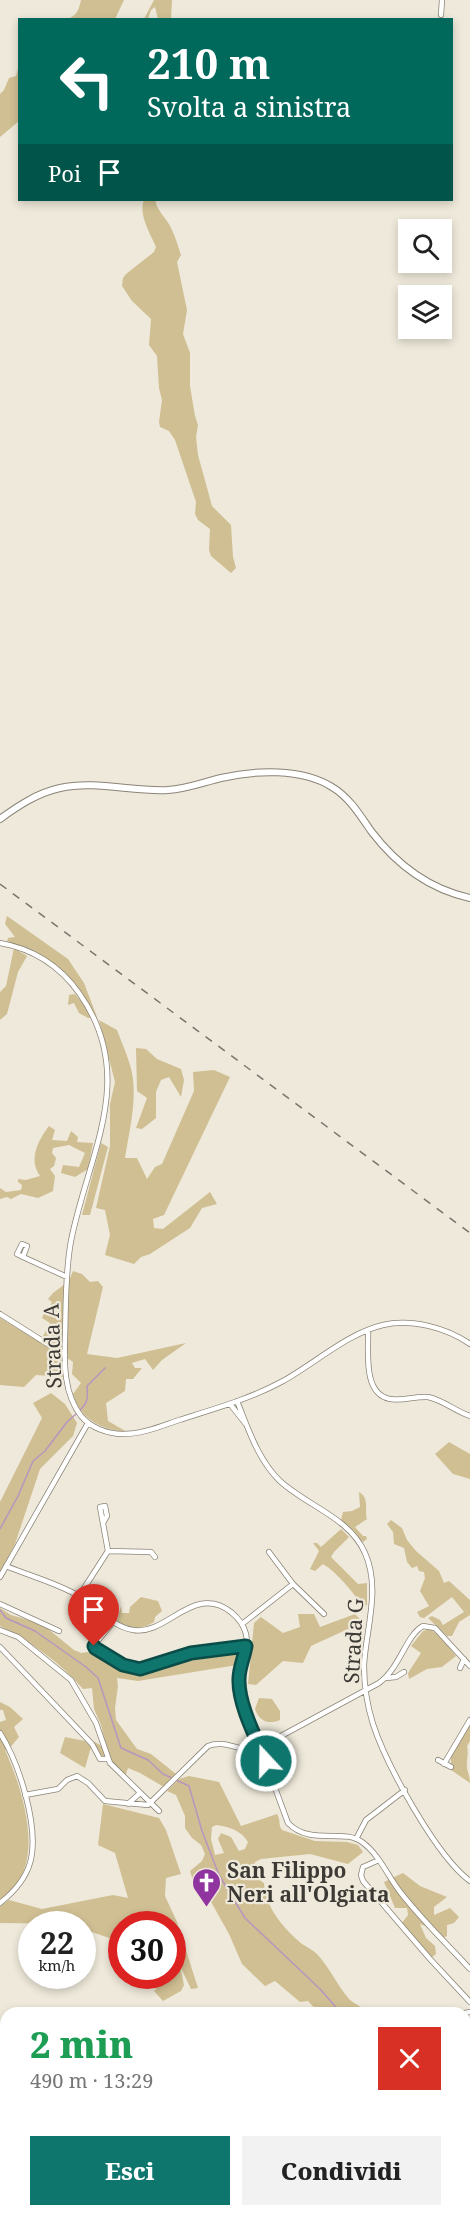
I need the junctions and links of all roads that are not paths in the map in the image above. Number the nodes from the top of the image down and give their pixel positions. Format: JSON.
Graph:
{"nodes":[{"id":1,"x":442,"y":0,"type":"edge"},
{"id":2,"x":441,"y":15,"type":"dead end"},
{"id":3,"x":0,"y":819,"type":"edge"},
{"id":4,"x":470,"y":898,"type":"edge"},
{"id":5,"x":0,"y":944,"type":"edge"},
{"id":6,"x":23,"y":1257,"type":"dead end"},
{"id":7,"x":67,"y":1276,"type":"junction"},
{"id":8,"x":0,"y":1314,"type":"edge"},
{"id":9,"x":368,"y":1330,"type":"junction"},
{"id":10,"x":470,"y":1344,"type":"edge"},
{"id":11,"x":65,"y":1355,"type":"junction"},
{"id":12,"x":237,"y":1401,"type":"junction"},
{"id":13,"x":230,"y":1404,"type":"junction"},
{"id":14,"x":470,"y":1416,"type":"edge"},
{"id":15,"x":88,"y":1423,"type":"junction"},
{"id":16,"x":247,"y":1426,"type":"junction"},
{"id":17,"x":103,"y":1523,"type":"dead end"},
{"id":18,"x":108,"y":1551,"type":"junction"},
{"id":19,"x":268,"y":1552,"type":"dead end"},
{"id":20,"x":155,"y":1557,"type":"dead end"},
{"id":21,"x":6,"y":1566,"type":"junction"},
{"id":22,"x":0,"y":1576,"type":"edge"},
{"id":23,"x":293,"y":1584,"type":"junction"},
{"id":24,"x":79,"y":1596,"type":"junction"},
{"id":25,"x":0,"y":1604,"type":"edge"},
{"id":26,"x":324,"y":1614,"type":"dead end"},
{"id":27,"x":114,"y":1621,"type":"junction"},
{"id":28,"x":242,"y":1624,"type":"junction"},
{"id":29,"x":0,"y":1630,"type":"edge"},
{"id":30,"x":59,"y":1631,"type":"dead end"},
{"id":31,"x":246,"y":1646,"type":"junction"},
{"id":32,"x":0,"y":1647,"type":"edge"},
{"id":33,"x":464,"y":1659,"type":"junction"},
{"id":34,"x":470,"y":1666,"type":"edge"},
{"id":35,"x":460,"y":1668,"type":"dead end"},
{"id":36,"x":404,"y":1672,"type":"dead end"},
{"id":37,"x":386,"y":1678,"type":"junction"},
{"id":38,"x":366,"y":1691,"type":"junction"},
{"id":39,"x":470,"y":1720,"type":"edge"},
{"id":40,"x":0,"y":1733,"type":"edge"},
{"id":41,"x":260,"y":1747,"type":"junction"},
{"id":42,"x":108,"y":1759,"type":"junction"},
{"id":43,"x":438,"y":1760,"type":"dead end"},
{"id":44,"x":444,"y":1764,"type":"junction"},
{"id":45,"x":451,"y":1767,"type":"dead end"},
{"id":46,"x":405,"y":1790,"type":"junction"},
{"id":47,"x":140,"y":1793,"type":"junction"},
{"id":48,"x":25,"y":1795,"type":"junction"},
{"id":49,"x":151,"y":1803,"type":"junction"},
{"id":50,"x":128,"y":1804,"type":"junction"},
{"id":51,"x":159,"y":1811,"type":"dead end"},
{"id":52,"x":356,"y":1839,"type":"junction"},
{"id":53,"x":379,"y":1860,"type":"junction"},
{"id":54,"x":470,"y":1881,"type":"edge"},
{"id":55,"x":0,"y":1904,"type":"edge"},
{"id":56,"x":470,"y":1969,"type":"edge"},
{"id":57,"x":470,"y":2002,"type":"edge"}],
"edges":[{"from":1,"to":2,"type":"street"},
{"from":3,"to":4,"type":"main road"},
{"from":5,"to":7,"type":"street","name":"Strada A"},
{"from":6,"to":7,"type":"street"},
{"from":7,"to":11,"type":"street","name":"Strada A"},
{"from":8,"to":11,"type":"street"},
{"from":9,"to":10,"type":"street","name":"Strada A"},
{"from":9,"to":12,"type":"street","name":"Strada A"},
{"from":9,"to":14,"type":"street"},
{"from":11,"to":15,"type":"street","name":"Strada A"},
{"from":12,"to":13,"type":"street","name":"Strada A"},
{"from":12,"to":16,"type":"street","name":"Strada G"},
{"from":13,"to":15,"type":"street","name":"Strada A"},
{"from":13,"to":16,"type":"street","name":"Strada G"},
{"from":15,"to":21,"type":"street"},
{"from":16,"to":38,"type":"street","name":"Strada G"},
{"from":17,"to":18,"type":"street"},
{"from":18,"to":20,"type":"street"},
{"from":18,"to":24,"type":"street"},
{"from":19,"to":23,"type":"street"},
{"from":21,"to":22,"type":"street"},
{"from":21,"to":24,"type":"street"},
{"from":23,"to":26,"type":"street"},
{"from":23,"to":28,"type":"street"},
{"from":24,"to":27,"type":"street"},
{"from":25,"to":30,"type":"street"},
{"from":27,"to":28,"type":"street"},
{"from":27,"to":31,"type":"street"},
{"from":28,"to":31,"type":"street"},
{"from":29,"to":42,"type":"street"},
{"from":31,"to":41,"type":"street"},
{"from":32,"to":42,"type":"street"},
{"from":33,"to":34,"type":"street"},
{"from":33,"to":35,"type":"street"},
{"from":33,"to":37,"type":"street"},
{"from":36,"to":37,"type":"street"},
{"from":37,"to":38,"type":"street"},
{"from":38,"to":41,"type":"street"},
{"from":38,"to":46,"type":"street","name":"Strada G"},
{"from":39,"to":44,"type":"street"},
{"from":40,"to":48,"type":"street"},
{"from":41,"to":49,"type":"street"},
{"from":41,"to":52,"type":"street"},
{"from":42,"to":47,"type":"street"},
{"from":43,"to":44,"type":"street"},
{"from":44,"to":45,"type":"street"},
{"from":46,"to":52,"type":"street"},
{"from":46,"to":54,"type":"street","name":"Strada G"},
{"from":47,"to":49,"type":"street"},
{"from":47,"to":50,"type":"street"},
{"from":48,"to":50,"type":"street"},
{"from":48,"to":55,"type":"street"},
{"from":49,"to":50,"type":"street"},
{"from":49,"to":51,"type":"street"},
{"from":52,"to":53,"type":"street"},
{"from":53,"to":56,"type":"street"},
{"from":53,"to":57,"type":"street"}]}
